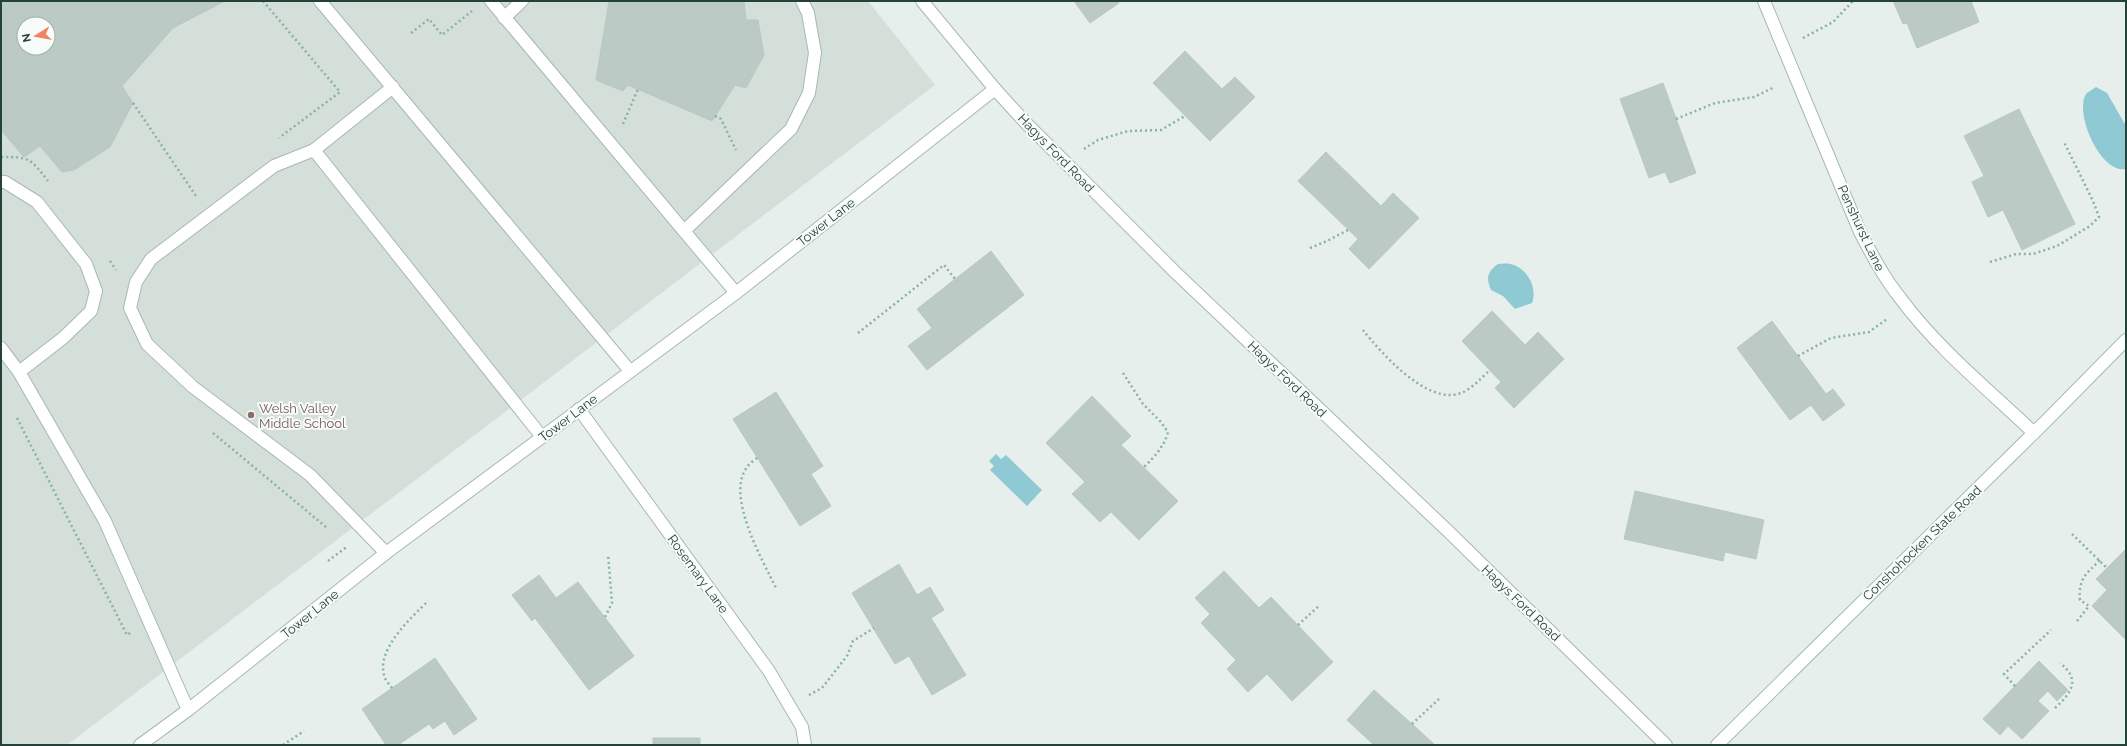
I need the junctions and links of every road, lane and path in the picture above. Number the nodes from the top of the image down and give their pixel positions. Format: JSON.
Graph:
{"nodes":[{"id":1,"x":263,"y":1,"type":"edge"},
{"id":2,"x":320,"y":1,"type":"edge"},
{"id":3,"x":490,"y":1,"type":"edge"},
{"id":4,"x":522,"y":1,"type":"edge"},
{"id":5,"x":802,"y":1,"type":"edge"},
{"id":6,"x":922,"y":1,"type":"edge"},
{"id":7,"x":1764,"y":1,"type":"edge"},
{"id":8,"x":1853,"y":1,"type":"edge"},
{"id":9,"x":479,"y":6,"type":"dead end"},
{"id":10,"x":504,"y":18,"type":"junction"},
{"id":11,"x":411,"y":33,"type":"dead end"},
{"id":12,"x":1783,"y":47,"type":"junction"},
{"id":13,"x":1796,"y":77,"type":"junction"},
{"id":14,"x":393,"y":87,"type":"junction"},
{"id":15,"x":638,"y":89,"type":"dead end"},
{"id":16,"x":995,"y":89,"type":"junction"},
{"id":17,"x":133,"y":103,"type":"dead end"},
{"id":18,"x":715,"y":116,"type":"dead end"},
{"id":19,"x":1185,"y":116,"type":"dead end"},
{"id":20,"x":1676,"y":119,"type":"dead end"},
{"id":21,"x":278,"y":139,"type":"dead end"},
{"id":22,"x":2064,"y":142,"type":"dead end"},
{"id":23,"x":613,"y":147,"type":"junction"},
{"id":24,"x":314,"y":150,"type":"junction"},
{"id":25,"x":1064,"y":162,"type":"junction"},
{"id":26,"x":745,"y":175,"type":"junction"},
{"id":27,"x":1,"y":182,"type":"edge"},
{"id":28,"x":198,"y":200,"type":"dead end"},
{"id":29,"x":1348,"y":230,"type":"dead end"},
{"id":30,"x":684,"y":231,"type":"junction"},
{"id":31,"x":1310,"y":248,"type":"dead end"},
{"id":32,"x":1990,"y":262,"type":"dead end"},
{"id":33,"x":955,"y":279,"type":"dead end"},
{"id":34,"x":736,"y":292,"type":"junction"},
{"id":35,"x":1906,"y":305,"type":"junction"},
{"id":36,"x":1363,"y":330,"type":"dead end"},
{"id":37,"x":858,"y":332,"type":"dead end"},
{"id":38,"x":2126,"y":340,"type":"edge"},
{"id":39,"x":1,"y":348,"type":"edge"},
{"id":40,"x":1798,"y":356,"type":"dead end"},
{"id":41,"x":1490,"y":370,"type":"dead end"},
{"id":42,"x":630,"y":371,"type":"junction"},
{"id":43,"x":19,"y":372,"type":"junction"},
{"id":44,"x":1124,"y":373,"type":"dead end"},
{"id":45,"x":579,"y":409,"type":"junction"},
{"id":46,"x":14,"y":413,"type":"dead end"},
{"id":47,"x":2034,"y":433,"type":"junction"},
{"id":48,"x":542,"y":437,"type":"junction"},
{"id":49,"x":757,"y":458,"type":"dead end"},
{"id":50,"x":1144,"y":467,"type":"dead end"},
{"id":51,"x":2072,"y":534,"type":"dead end"},
{"id":52,"x":386,"y":553,"type":"junction"},
{"id":53,"x":608,"y":554,"type":"dead end"},
{"id":54,"x":2100,"y":560,"type":"junction"},
{"id":55,"x":2107,"y":568,"type":"dead end"},
{"id":56,"x":776,"y":588,"type":"dead end"},
{"id":57,"x":428,"y":601,"type":"dead end"},
{"id":58,"x":1320,"y":605,"type":"dead end"},
{"id":59,"x":605,"y":617,"type":"dead end"},
{"id":60,"x":2077,"y":621,"type":"dead end"},
{"id":61,"x":1298,"y":625,"type":"dead end"},
{"id":62,"x":874,"y":628,"type":"dead end"},
{"id":63,"x":2051,"y":630,"type":"dead end"},
{"id":64,"x":132,"y":632,"type":"dead end"},
{"id":65,"x":2060,"y":663,"type":"dead end"},
{"id":66,"x":2015,"y":686,"type":"dead end"},
{"id":67,"x":392,"y":688,"type":"dead end"},
{"id":68,"x":1439,"y":699,"type":"dead end"},
{"id":69,"x":789,"y":705,"type":"junction"},
{"id":70,"x":2055,"y":708,"type":"dead end"},
{"id":71,"x":188,"y":710,"type":"junction"},
{"id":72,"x":1412,"y":724,"type":"dead end"},
{"id":73,"x":304,"y":731,"type":"dead end"},
{"id":74,"x":140,"y":745,"type":"edge"},
{"id":75,"x":283,"y":745,"type":"edge"},
{"id":76,"x":805,"y":745,"type":"edge"},
{"id":77,"x":1666,"y":745,"type":"edge"},
{"id":78,"x":1717,"y":745,"type":"edge"}],
"edges":[{"from":1,"to":21,"type":"path"},
{"from":2,"to":14,"type":"street"},
{"from":3,"to":10,"type":"street"},
{"from":4,"to":10,"type":"street"},
{"from":5,"to":26,"type":"street"},
{"from":6,"to":16,"type":"street","name":"Hagys Ford Road"},
{"from":7,"to":12,"type":"street","name":"Penshurst Lane"},
{"from":8,"to":12,"type":"path"},
{"from":9,"to":11,"type":"path"},
{"from":10,"to":23,"type":"street"},
{"from":12,"to":13,"type":"street","name":"Penshurst Lane"},
{"from":13,"to":20,"type":"path"},
{"from":13,"to":35,"type":"street","name":"Penshurst Lane"},
{"from":14,"to":24,"type":"street"},
{"from":14,"to":42,"type":"street"},
{"from":15,"to":23,"type":"path"},
{"from":16,"to":25,"type":"street","name":"Hagys Ford Road"},
{"from":16,"to":34,"type":"street","name":"Tower Lane"},
{"from":17,"to":28,"type":"path"},
{"from":18,"to":26,"type":"path"},
{"from":19,"to":25,"type":"path"},
{"from":22,"to":32,"type":"path"},
{"from":23,"to":30,"type":"street"},
{"from":24,"to":48,"type":"street"},
{"from":24,"to":52,"type":"street"},
{"from":25,"to":77,"type":"street","name":"Hagys Ford Road"},
{"from":26,"to":30,"type":"street"},
{"from":27,"to":43,"type":"street"},
{"from":29,"to":31,"type":"path"},
{"from":30,"to":34,"type":"street"},
{"from":33,"to":37,"type":"path"},
{"from":34,"to":42,"type":"street","name":"Tower Lane"},
{"from":35,"to":40,"type":"path"},
{"from":35,"to":47,"type":"street","name":"Penshurst Lane"},
{"from":36,"to":41,"type":"path"},
{"from":38,"to":47,"type":"street","name":"Conshohocken State Road"},
{"from":39,"to":43,"type":"street"},
{"from":42,"to":45,"type":"street","name":"Tower Lane"},
{"from":43,"to":71,"type":"street"},
{"from":44,"to":50,"type":"path"},
{"from":45,"to":48,"type":"street","name":"Tower Lane"},
{"from":45,"to":69,"type":"street","name":"Rosemary Lane"},
{"from":46,"to":64,"type":"path"},
{"from":47,"to":78,"type":"street","name":"Conshohocken State Road"},
{"from":48,"to":52,"type":"street","name":"Tower Lane"},
{"from":49,"to":56,"type":"path"},
{"from":51,"to":54,"type":"path"},
{"from":52,"to":71,"type":"street","name":"Tower Lane"},
{"from":53,"to":59,"type":"path"},
{"from":54,"to":55,"type":"path"},
{"from":54,"to":60,"type":"path"},
{"from":57,"to":67,"type":"path"},
{"from":58,"to":61,"type":"path"},
{"from":62,"to":69,"type":"path"},
{"from":63,"to":66,"type":"path"},
{"from":65,"to":70,"type":"path"},
{"from":68,"to":72,"type":"path"},
{"from":69,"to":76,"type":"street","name":"Rosemary Lane"},
{"from":71,"to":74,"type":"street","name":"Tower Lane"},
{"from":73,"to":75,"type":"path"}]}
